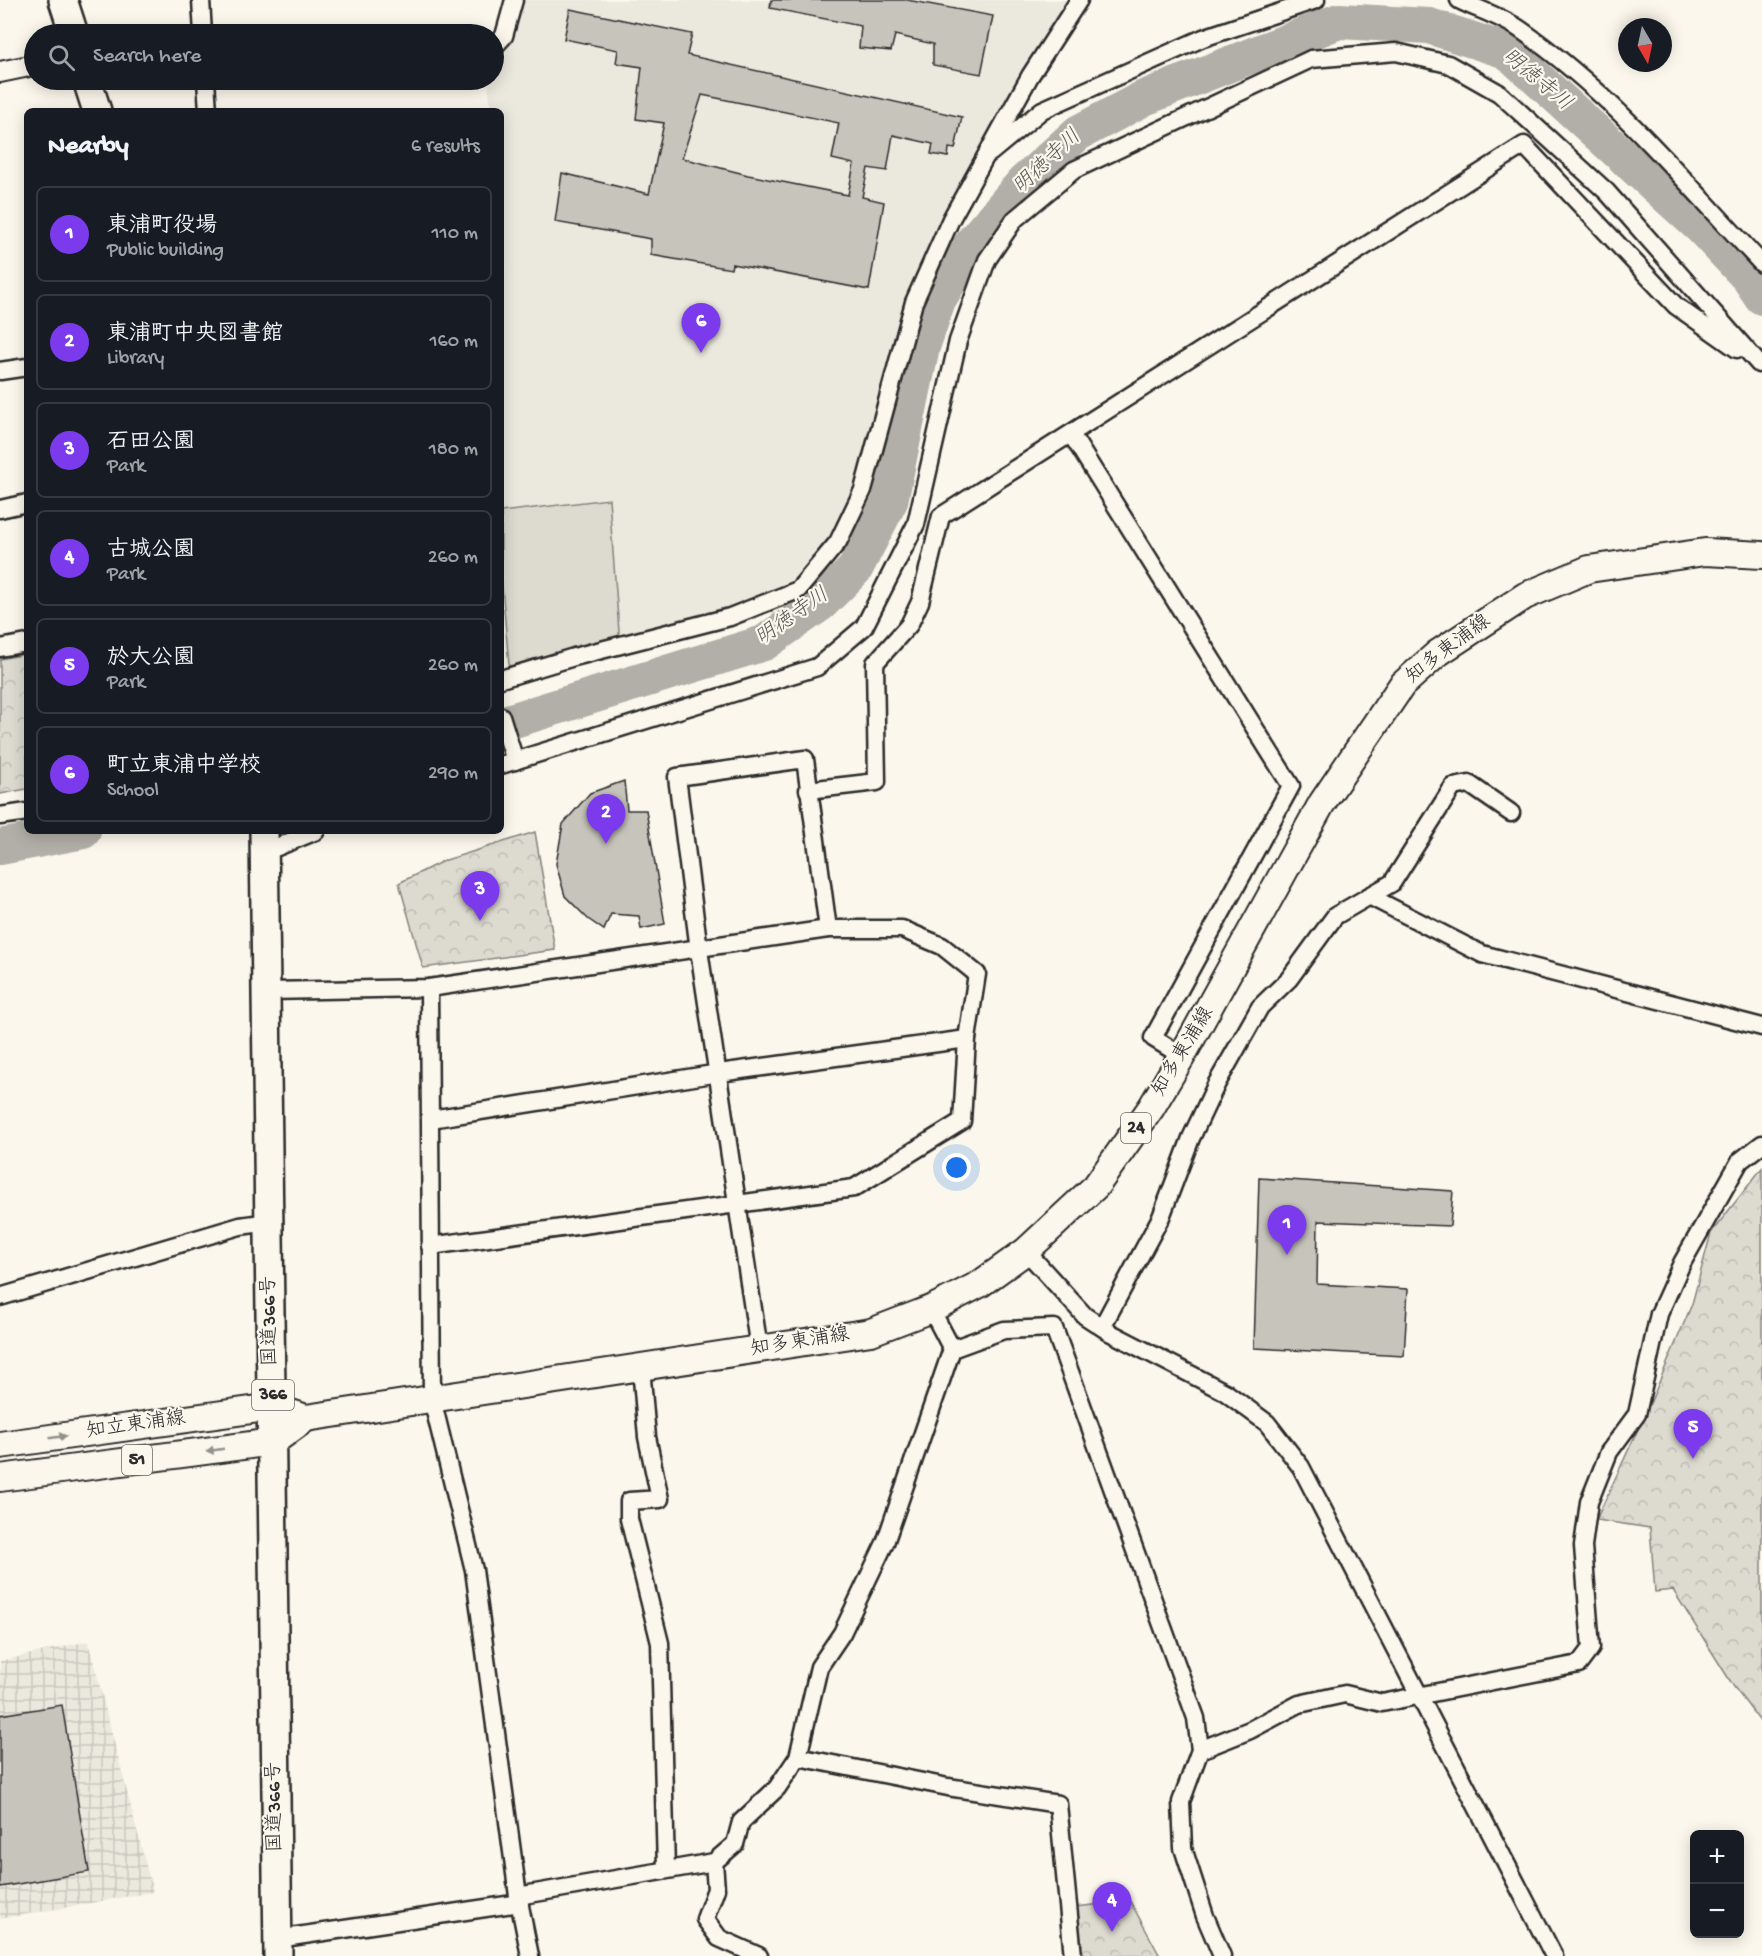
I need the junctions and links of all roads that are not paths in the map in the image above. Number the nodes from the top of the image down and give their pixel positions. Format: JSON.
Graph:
{"nodes":[{"id":1,"x":63,"y":0,"type":"edge"},
{"id":2,"x":201,"y":0,"type":"edge"},
{"id":3,"x":514,"y":0,"type":"edge"},
{"id":4,"x":1079,"y":0,"type":"edge"},
{"id":5,"x":1316,"y":0,"type":"edge"},
{"id":6,"x":1459,"y":0,"type":"edge"},
{"id":7,"x":71,"y":24,"type":"edge"},
{"id":8,"x":202,"y":24,"type":"edge"},
{"id":9,"x":504,"y":36,"type":"edge"},
{"id":10,"x":24,"y":67,"type":"edge"},
{"id":11,"x":0,"y":72,"type":"edge"},
{"id":12,"x":90,"y":90,"type":"edge"},
{"id":13,"x":207,"y":90,"type":"edge"},
{"id":14,"x":96,"y":108,"type":"edge"},
{"id":15,"x":208,"y":108,"type":"edge"},
{"id":16,"x":982,"y":159,"type":"junction"},
{"id":17,"x":1762,"y":264,"type":"edge"},
{"id":18,"x":1761,"y":365,"type":"edge"},
{"id":19,"x":24,"y":367,"type":"edge"},
{"id":20,"x":0,"y":371,"type":"edge"},
{"id":21,"x":1071,"y":434,"type":"junction"},
{"id":22,"x":24,"y":504,"type":"edge"},
{"id":23,"x":0,"y":509,"type":"edge"},
{"id":24,"x":1762,"y":555,"type":"edge"},
{"id":25,"x":24,"y":644,"type":"edge"},
{"id":26,"x":0,"y":648,"type":"edge"},
{"id":27,"x":504,"y":678,"type":"edge"},
{"id":28,"x":504,"y":737,"type":"edge"},
{"id":29,"x":508,"y":763,"type":"edge"},
{"id":30,"x":808,"y":790,"type":"junction"},
{"id":31,"x":24,"y":812,"type":"edge"},
{"id":32,"x":1511,"y":813,"type":"dead end"},
{"id":33,"x":0,"y":816,"type":"edge"},
{"id":34,"x":296,"y":834,"type":"edge"},
{"id":35,"x":264,"y":839,"type":"edge"},
{"id":36,"x":1369,"y":897,"type":"junction"},
{"id":37,"x":828,"y":929,"type":"junction"},
{"id":38,"x":699,"y":950,"type":"junction"},
{"id":39,"x":429,"y":988,"type":"junction"},
{"id":40,"x":268,"y":991,"type":"junction"},
{"id":41,"x":1762,"y":1027,"type":"edge"},
{"id":42,"x":968,"y":1039,"type":"junction"},
{"id":43,"x":1182,"y":1056,"type":"junction"},
{"id":44,"x":719,"y":1073,"type":"junction"},
{"id":45,"x":431,"y":1119,"type":"junction"},
{"id":46,"x":1762,"y":1144,"type":"edge"},
{"id":47,"x":736,"y":1204,"type":"junction"},
{"id":48,"x":270,"y":1222,"type":"junction"},
{"id":49,"x":429,"y":1246,"type":"junction"},
{"id":50,"x":1026,"y":1251,"type":"junction"},
{"id":51,"x":0,"y":1297,"type":"edge"},
{"id":52,"x":931,"y":1309,"type":"junction"},
{"id":53,"x":1102,"y":1327,"type":"junction"},
{"id":54,"x":759,"y":1349,"type":"junction"},
{"id":55,"x":952,"y":1349,"type":"junction"},
{"id":56,"x":641,"y":1367,"type":"junction"},
{"id":57,"x":432,"y":1400,"type":"junction"},
{"id":58,"x":273,"y":1407,"type":"junction"},
{"id":59,"x":306,"y":1418,"type":"junction"},
{"id":60,"x":273,"y":1442,"type":"junction"},
{"id":61,"x":0,"y":1445,"type":"edge"},
{"id":62,"x":0,"y":1479,"type":"edge"},
{"id":63,"x":1419,"y":1697,"type":"junction"},
{"id":64,"x":1200,"y":1750,"type":"junction"},
{"id":65,"x":798,"y":1757,"type":"junction"},
{"id":66,"x":714,"y":1862,"type":"junction"},
{"id":67,"x":666,"y":1869,"type":"junction"},
{"id":68,"x":519,"y":1900,"type":"junction"},
{"id":69,"x":278,"y":1948,"type":"edge"},
{"id":70,"x":530,"y":1956,"type":"edge"},
{"id":71,"x":759,"y":1956,"type":"edge"},
{"id":72,"x":1073,"y":1956,"type":"edge"},
{"id":73,"x":1222,"y":1956,"type":"edge"},
{"id":74,"x":1554,"y":1956,"type":"edge"}],
"edges":[{"from":1,"to":7,"type":"highway"},
{"from":2,"to":8,"type":"street"},
{"from":3,"to":9,"type":"street"},
{"from":4,"to":16,"type":"street"},
{"from":5,"to":16,"type":"street"},
{"from":6,"to":17,"type":"street"},
{"from":10,"to":11,"type":"street"},
{"from":12,"to":14,"type":"highway"},
{"from":13,"to":15,"type":"street"},
{"from":16,"to":27,"type":"street"},
{"from":18,"to":21,"type":"street"},
{"from":18,"to":29,"type":"street"},
{"from":19,"to":20,"type":"street"},
{"from":21,"to":30,"type":"street"},
{"from":21,"to":43,"type":"street"},
{"from":22,"to":23,"type":"street"},
{"from":24,"to":43,"type":"main road","name":"知多東浦線","number":"24"},
{"from":25,"to":26,"type":"street"},
{"from":28,"to":29,"type":"street"},
{"from":30,"to":37,"type":"street"},
{"from":30,"to":38,"type":"street"},
{"from":31,"to":33,"type":"street"},
{"from":32,"to":36,"type":"street"},
{"from":34,"to":35,"type":"street"},
{"from":35,"to":40,"type":"highway","name":"国道366号","number":"366"},
{"from":36,"to":41,"type":"street"},
{"from":36,"to":53,"type":"street"},
{"from":37,"to":38,"type":"street"},
{"from":37,"to":42,"type":"street"},
{"from":38,"to":39,"type":"street"},
{"from":38,"to":44,"type":"street"},
{"from":39,"to":40,"type":"street"},
{"from":39,"to":45,"type":"street"},
{"from":40,"to":48,"type":"highway","name":"国道366号","number":"366"},
{"from":42,"to":44,"type":"street"},
{"from":42,"to":47,"type":"street"},
{"from":43,"to":50,"type":"main road","name":"知多東浦線","number":"24"},
{"from":44,"to":45,"type":"street"},
{"from":44,"to":47,"type":"street"},
{"from":45,"to":49,"type":"street"},
{"from":46,"to":63,"type":"street"},
{"from":47,"to":49,"type":"street"},
{"from":47,"to":54,"type":"street"},
{"from":48,"to":51,"type":"street"},
{"from":48,"to":58,"type":"highway","name":"国道366号","number":"366"},
{"from":49,"to":57,"type":"street"},
{"from":50,"to":52,"type":"main road","name":"知多東浦線","number":"24"},
{"from":50,"to":53,"type":"street"},
{"from":52,"to":54,"type":"main road","name":"知多東浦線","number":"24"},
{"from":52,"to":55,"type":"street"},
{"from":53,"to":63,"type":"street"},
{"from":54,"to":56,"type":"main road","name":"知多東浦線","number":"24"},
{"from":55,"to":64,"type":"street"},
{"from":55,"to":65,"type":"street"},
{"from":56,"to":57,"type":"main road","name":"知多東浦線","number":"24"},
{"from":56,"to":67,"type":"street"},
{"from":57,"to":59,"type":"main road","name":"知多東浦線","number":"24"},
{"from":57,"to":68,"type":"street"},
{"from":58,"to":59,"type":"main road","name":"知多東浦線","number":"24"},
{"from":58,"to":60,"type":"highway","name":"国道366号","number":"366"},
{"from":61,"to":58,"type":"main road","name":"知立東浦線","number":"51","one_way":true},
{"from":59,"to":60,"type":"main road","name":"知多東浦線","number":"24"},
{"from":60,"to":62,"type":"main road","name":"知立東浦線","number":"51","one_way":true},
{"from":60,"to":69,"type":"highway","name":"国道366号","number":"366"},
{"from":63,"to":64,"type":"street"},
{"from":63,"to":74,"type":"street"},
{"from":64,"to":73,"type":"street"},
{"from":65,"to":66,"type":"street"},
{"from":65,"to":72,"type":"street"},
{"from":66,"to":67,"type":"street"},
{"from":66,"to":71,"type":"street"},
{"from":67,"to":68,"type":"street"},
{"from":68,"to":69,"type":"street"},
{"from":68,"to":70,"type":"street"}]}
